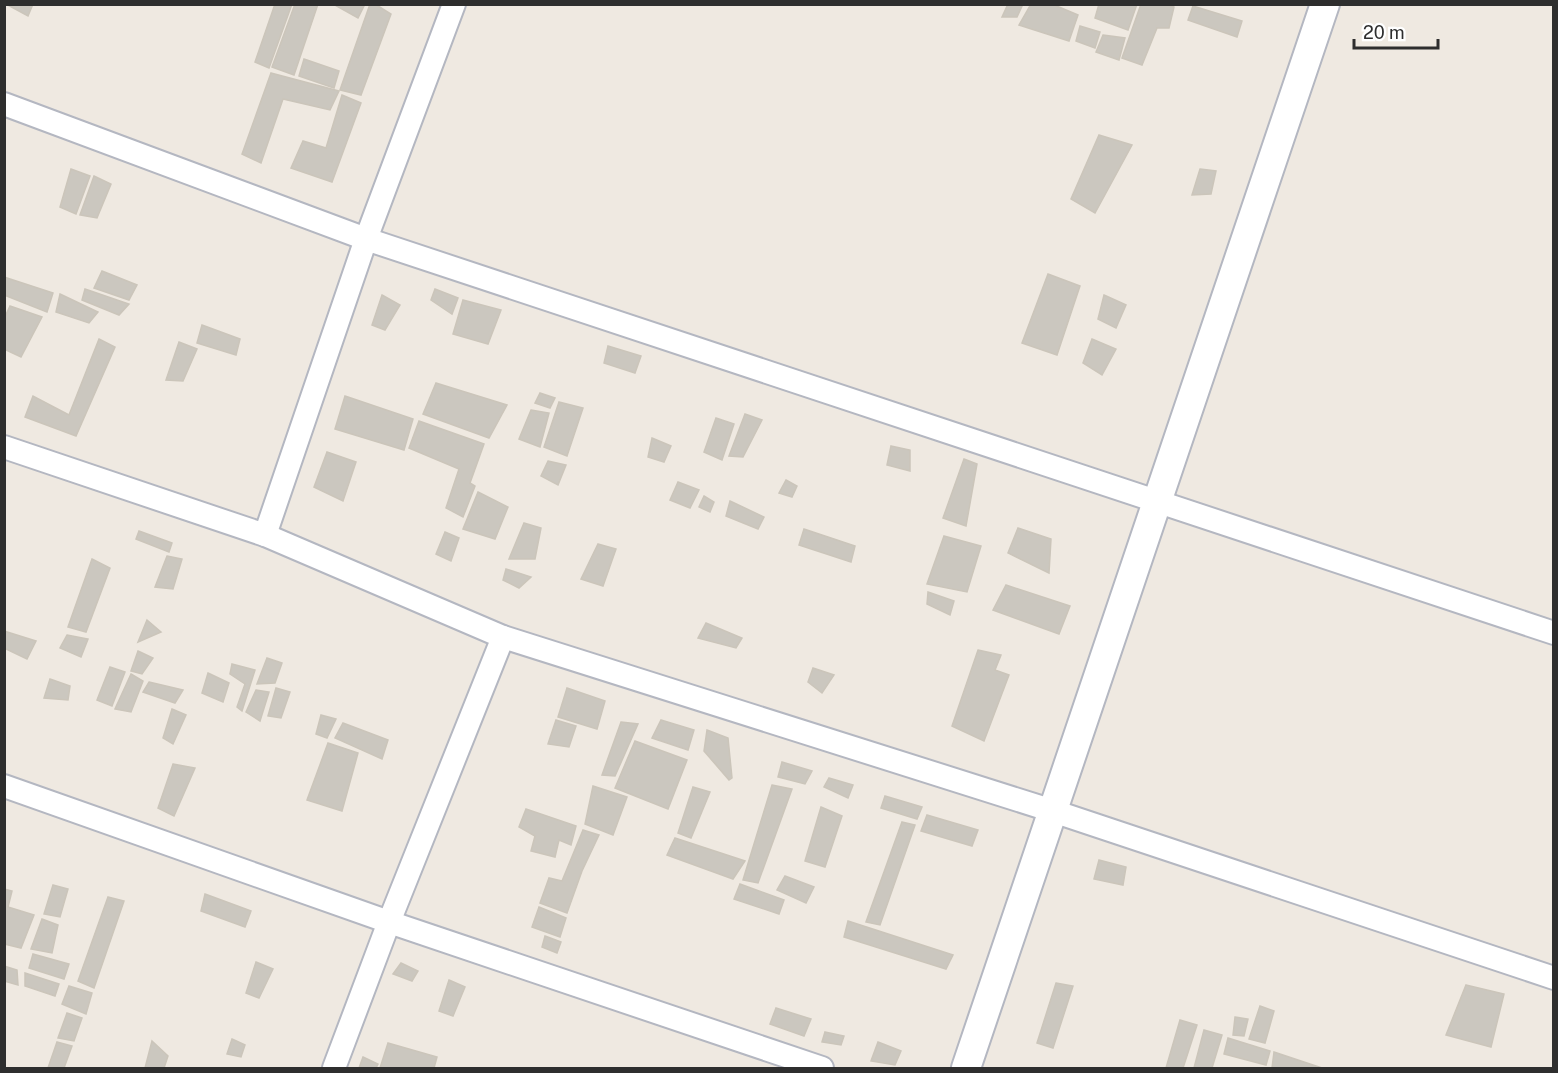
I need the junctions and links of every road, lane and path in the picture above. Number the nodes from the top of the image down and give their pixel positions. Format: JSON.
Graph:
{"nodes":[{"id":1,"x":454,"y":4,"type":"edge"},
{"id":2,"x":1325,"y":4,"type":"edge"},
{"id":3,"x":4,"y":104,"type":"edge"},
{"id":4,"x":366,"y":239,"type":"junction"},
{"id":5,"x":4,"y":447,"type":"edge"},
{"id":6,"x":1157,"y":500,"type":"junction"},
{"id":7,"x":265,"y":535,"type":"junction"},
{"id":8,"x":1554,"y":633,"type":"edge"},
{"id":9,"x":503,"y":637,"type":"junction"},
{"id":10,"x":4,"y":786,"type":"edge"},
{"id":11,"x":1053,"y":810,"type":"junction"},
{"id":12,"x":389,"y":922,"type":"junction"},
{"id":13,"x":1554,"y":978,"type":"edge"},
{"id":14,"x":334,"y":1068,"type":"edge"},
{"id":15,"x":822,"y":1068,"type":"edge"},
{"id":16,"x":966,"y":1068,"type":"edge"}],
"edges":[{"from":1,"to":4,"type":"street"},
{"from":2,"to":6,"type":"street"},
{"from":3,"to":4,"type":"street"},
{"from":4,"to":6,"type":"street"},
{"from":4,"to":7,"type":"street"},
{"from":5,"to":7,"type":"street"},
{"from":6,"to":8,"type":"street"},
{"from":6,"to":11,"type":"street"},
{"from":7,"to":9,"type":"street"},
{"from":9,"to":11,"type":"street"},
{"from":9,"to":12,"type":"street"},
{"from":10,"to":12,"type":"street"},
{"from":11,"to":13,"type":"street"},
{"from":11,"to":16,"type":"street"},
{"from":12,"to":14,"type":"street"},
{"from":12,"to":15,"type":"street"}]}
